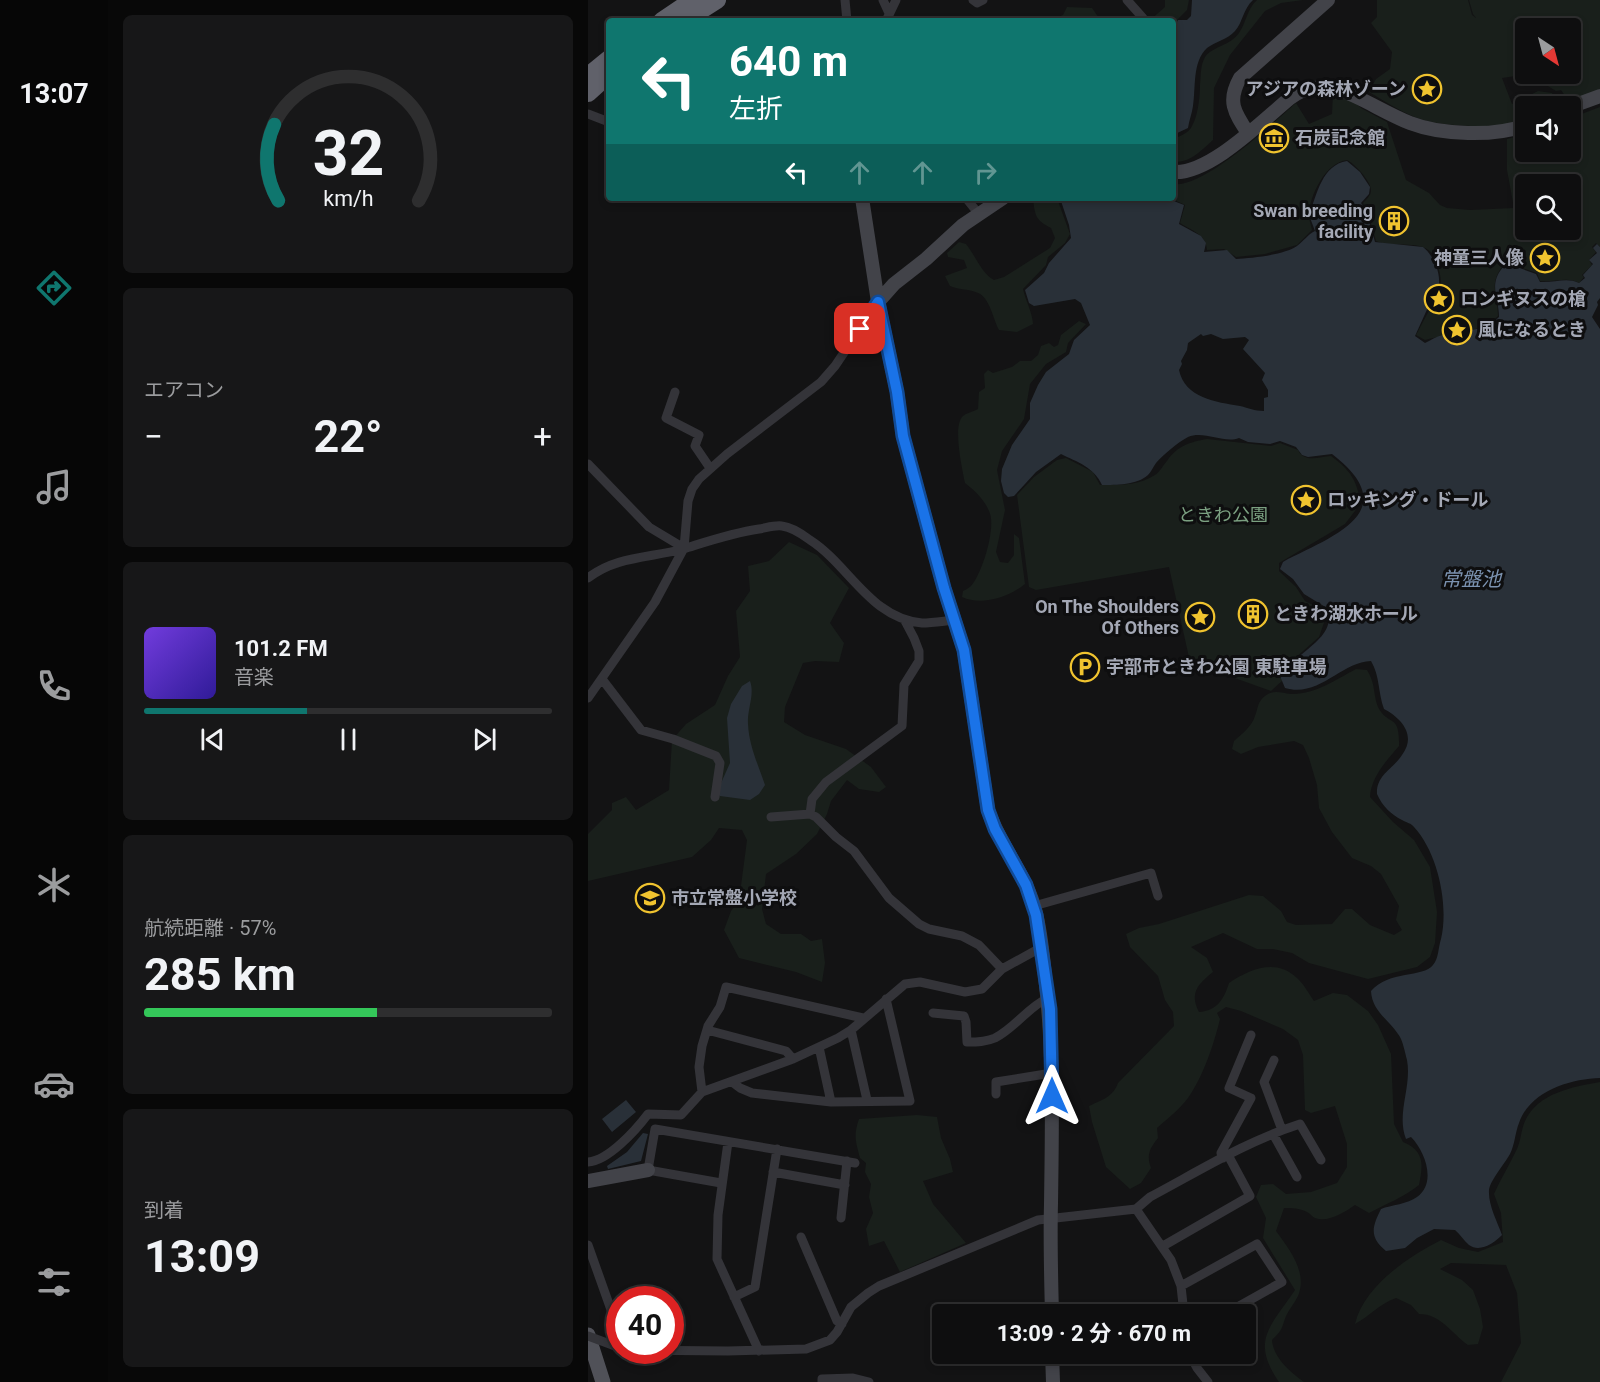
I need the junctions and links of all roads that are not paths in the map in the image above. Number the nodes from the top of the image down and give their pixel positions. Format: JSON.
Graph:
{"nodes":[{"id":1,"x":693,"y":0,"type":"edge"},
{"id":2,"x":717,"y":0,"type":"edge"},
{"id":3,"x":845,"y":0,"type":"edge"},
{"id":4,"x":883,"y":0,"type":"edge"},
{"id":5,"x":896,"y":0,"type":"edge"},
{"id":6,"x":973,"y":0,"type":"edge"},
{"id":7,"x":983,"y":0,"type":"edge"},
{"id":8,"x":1127,"y":0,"type":"edge"},
{"id":9,"x":1328,"y":0,"type":"edge"},
{"id":10,"x":888,"y":17,"type":"edge"},
{"id":11,"x":666,"y":18,"type":"edge"},
{"id":12,"x":689,"y":18,"type":"edge"},
{"id":13,"x":847,"y":18,"type":"edge"},
{"id":14,"x":1143,"y":18,"type":"dead end"},
{"id":15,"x":606,"y":61,"type":"edge"},
{"id":16,"x":588,"y":76,"type":"edge"},
{"id":17,"x":606,"y":77,"type":"edge"},
{"id":18,"x":588,"y":93,"type":"edge"},
{"id":19,"x":1600,"y":96,"type":"edge"},
{"id":20,"x":1581,"y":103,"type":"edge"},
{"id":21,"x":588,"y":114,"type":"edge"},
{"id":22,"x":606,"y":121,"type":"edge"},
{"id":23,"x":1515,"y":128,"type":"edge"},
{"id":24,"x":1248,"y":133,"type":"junction"},
{"id":25,"x":1176,"y":172,"type":"edge"},
{"id":26,"x":862,"y":201,"type":"edge"},
{"id":27,"x":968,"y":201,"type":"edge"},
{"id":28,"x":998,"y":201,"type":"edge"},
{"id":29,"x":978,"y":213,"type":"junction"},
{"id":30,"x":878,"y":302,"type":"junction"},
{"id":31,"x":675,"y":392,"type":"dead end"},
{"id":32,"x":588,"y":464,"type":"edge"},
{"id":33,"x":710,"y":468,"type":"junction"},
{"id":34,"x":684,"y":548,"type":"junction"},
{"id":35,"x":588,"y":578,"type":"edge"},
{"id":36,"x":904,"y":619,"type":"junction"},
{"id":37,"x":954,"y":620,"type":"junction"},
{"id":38,"x":602,"y":679,"type":"junction"},
{"id":39,"x":588,"y":698,"type":"edge"},
{"id":40,"x":715,"y":797,"type":"dead end"},
{"id":41,"x":810,"y":814,"type":"junction"},
{"id":42,"x":771,"y":817,"type":"dead end"},
{"id":43,"x":1158,"y":896,"type":"dead end"},
{"id":44,"x":1034,"y":906,"type":"junction"},
{"id":45,"x":1042,"y":947,"type":"junction"},
{"id":46,"x":1002,"y":969,"type":"junction"},
{"id":47,"x":1048,"y":998,"type":"junction"},
{"id":48,"x":886,"y":999,"type":"junction"},
{"id":49,"x":933,"y":1013,"type":"dead end"},
{"id":50,"x":863,"y":1018,"type":"junction"},
{"id":51,"x":707,"y":1030,"type":"junction"},
{"id":52,"x":851,"y":1030,"type":"junction"},
{"id":53,"x":1251,"y":1035,"type":"dead end"},
{"id":54,"x":819,"y":1047,"type":"junction"},
{"id":55,"x":793,"y":1059,"type":"junction"},
{"id":56,"x":1274,"y":1060,"type":"dead end"},
{"id":57,"x":1052,"y":1073,"type":"junction"},
{"id":58,"x":732,"y":1082,"type":"junction"},
{"id":59,"x":702,"y":1092,"type":"junction"},
{"id":60,"x":996,"y":1094,"type":"dead end"},
{"id":61,"x":867,"y":1100,"type":"junction"},
{"id":62,"x":831,"y":1102,"type":"junction"},
{"id":63,"x":1277,"y":1132,"type":"junction"},
{"id":64,"x":728,"y":1142,"type":"junction"},
{"id":65,"x":777,"y":1149,"type":"junction"},
{"id":66,"x":1226,"y":1156,"type":"junction"},
{"id":67,"x":1321,"y":1160,"type":"dead end"},
{"id":68,"x":588,"y":1162,"type":"edge"},
{"id":69,"x":648,"y":1170,"type":"junction"},
{"id":70,"x":773,"y":1172,"type":"junction"},
{"id":71,"x":1296,"y":1178,"type":"dead end"},
{"id":72,"x":588,"y":1181,"type":"edge"},
{"id":73,"x":721,"y":1183,"type":"junction"},
{"id":74,"x":844,"y":1185,"type":"junction"},
{"id":75,"x":1137,"y":1209,"type":"junction"},
{"id":76,"x":841,"y":1218,"type":"dead end"},
{"id":77,"x":1050,"y":1220,"type":"junction"},
{"id":78,"x":801,"y":1237,"type":"dead end"},
{"id":79,"x":588,"y":1245,"type":"edge"},
{"id":80,"x":1163,"y":1246,"type":"junction"},
{"id":81,"x":1181,"y":1287,"type":"junction"},
{"id":82,"x":606,"y":1296,"type":"edge"},
{"id":83,"x":734,"y":1297,"type":"junction"},
{"id":84,"x":1052,"y":1304,"type":"edge"},
{"id":85,"x":1183,"y":1304,"type":"edge"},
{"id":86,"x":1242,"y":1304,"type":"edge"},
{"id":87,"x":842,"y":1324,"type":"junction"},
{"id":88,"x":588,"y":1336,"type":"edge"},
{"id":89,"x":606,"y":1343,"type":"edge"},
{"id":90,"x":684,"y":1349,"type":"edge"},
{"id":91,"x":759,"y":1351,"type":"junction"},
{"id":92,"x":1052,"y":1364,"type":"edge"},
{"id":93,"x":1195,"y":1364,"type":"edge"},
{"id":94,"x":603,"y":1382,"type":"edge"},
{"id":95,"x":822,"y":1382,"type":"edge"},
{"id":96,"x":869,"y":1382,"type":"edge"},
{"id":97,"x":1053,"y":1382,"type":"edge"},
{"id":98,"x":1208,"y":1382,"type":"edge"}],
"edges":[{"from":1,"to":11,"type":"highway"},
{"from":2,"to":12,"type":"highway"},
{"from":3,"to":13,"type":"street"},
{"from":4,"to":10,"type":"street"},
{"from":5,"to":10,"type":"street"},
{"from":6,"to":7,"type":"street"},
{"from":8,"to":14,"type":"street"},
{"from":9,"to":24,"type":"street"},
{"from":15,"to":16,"type":"highway"},
{"from":17,"to":18,"type":"highway"},
{"from":19,"to":20,"type":"street"},
{"from":21,"to":22,"type":"street"},
{"from":23,"to":24,"type":"street"},
{"from":24,"to":25,"type":"street"},
{"from":26,"to":30,"type":"street"},
{"from":27,"to":29,"type":"street"},
{"from":28,"to":29,"type":"street"},
{"from":29,"to":30,"type":"street"},
{"from":30,"to":33,"type":"street"},
{"from":30,"to":37,"type":"street"},
{"from":31,"to":33,"type":"street"},
{"from":32,"to":34,"type":"street"},
{"from":33,"to":34,"type":"street"},
{"from":34,"to":35,"type":"street"},
{"from":34,"to":36,"type":"street"},
{"from":34,"to":38,"type":"street"},
{"from":36,"to":37,"type":"street"},
{"from":36,"to":41,"type":"street"},
{"from":37,"to":44,"type":"street"},
{"from":38,"to":39,"type":"street"},
{"from":38,"to":40,"type":"street"},
{"from":41,"to":42,"type":"street"},
{"from":41,"to":46,"type":"street"},
{"from":43,"to":44,"type":"street"},
{"from":44,"to":45,"type":"street"},
{"from":45,"to":46,"type":"street"},
{"from":45,"to":47,"type":"street"},
{"from":46,"to":48,"type":"street"},
{"from":47,"to":49,"type":"street"},
{"from":47,"to":57,"type":"street"},
{"from":48,"to":50,"type":"street"},
{"from":48,"to":61,"type":"street"},
{"from":50,"to":51,"type":"street"},
{"from":50,"to":52,"type":"street"},
{"from":51,"to":55,"type":"street"},
{"from":51,"to":59,"type":"street"},
{"from":52,"to":54,"type":"street"},
{"from":52,"to":61,"type":"street"},
{"from":53,"to":66,"type":"street"},
{"from":54,"to":55,"type":"street"},
{"from":54,"to":62,"type":"street"},
{"from":55,"to":58,"type":"street"},
{"from":56,"to":63,"type":"street"},
{"from":57,"to":60,"type":"street"},
{"from":57,"to":77,"type":"street"},
{"from":58,"to":59,"type":"street"},
{"from":58,"to":62,"type":"street"},
{"from":59,"to":68,"type":"street"},
{"from":61,"to":62,"type":"street"},
{"from":63,"to":66,"type":"street"},
{"from":63,"to":67,"type":"street"},
{"from":63,"to":71,"type":"street"},
{"from":64,"to":65,"type":"street"},
{"from":64,"to":69,"type":"street"},
{"from":64,"to":73,"type":"street"},
{"from":65,"to":70,"type":"street"},
{"from":65,"to":74,"type":"street"},
{"from":66,"to":75,"type":"street"},
{"from":66,"to":80,"type":"street"},
{"from":69,"to":72,"type":"street"},
{"from":69,"to":73,"type":"street"},
{"from":70,"to":74,"type":"street"},
{"from":70,"to":83,"type":"street"},
{"from":73,"to":83,"type":"street"},
{"from":74,"to":76,"type":"street"},
{"from":75,"to":77,"type":"street"},
{"from":75,"to":80,"type":"street"},
{"from":77,"to":84,"type":"street"},
{"from":77,"to":87,"type":"street"},
{"from":78,"to":87,"type":"street"},
{"from":79,"to":82,"type":"street"},
{"from":80,"to":81,"type":"street"},
{"from":81,"to":85,"type":"street"},
{"from":81,"to":86,"type":"street"},
{"from":83,"to":91,"type":"street"},
{"from":87,"to":91,"type":"street"},
{"from":88,"to":89,"type":"street","bridge":true},
{"from":88,"to":94,"type":"main road"},
{"from":90,"to":91,"type":"street"},
{"from":92,"to":97,"type":"street"},
{"from":93,"to":98,"type":"street"},
{"from":95,"to":96,"type":"street"}]}
